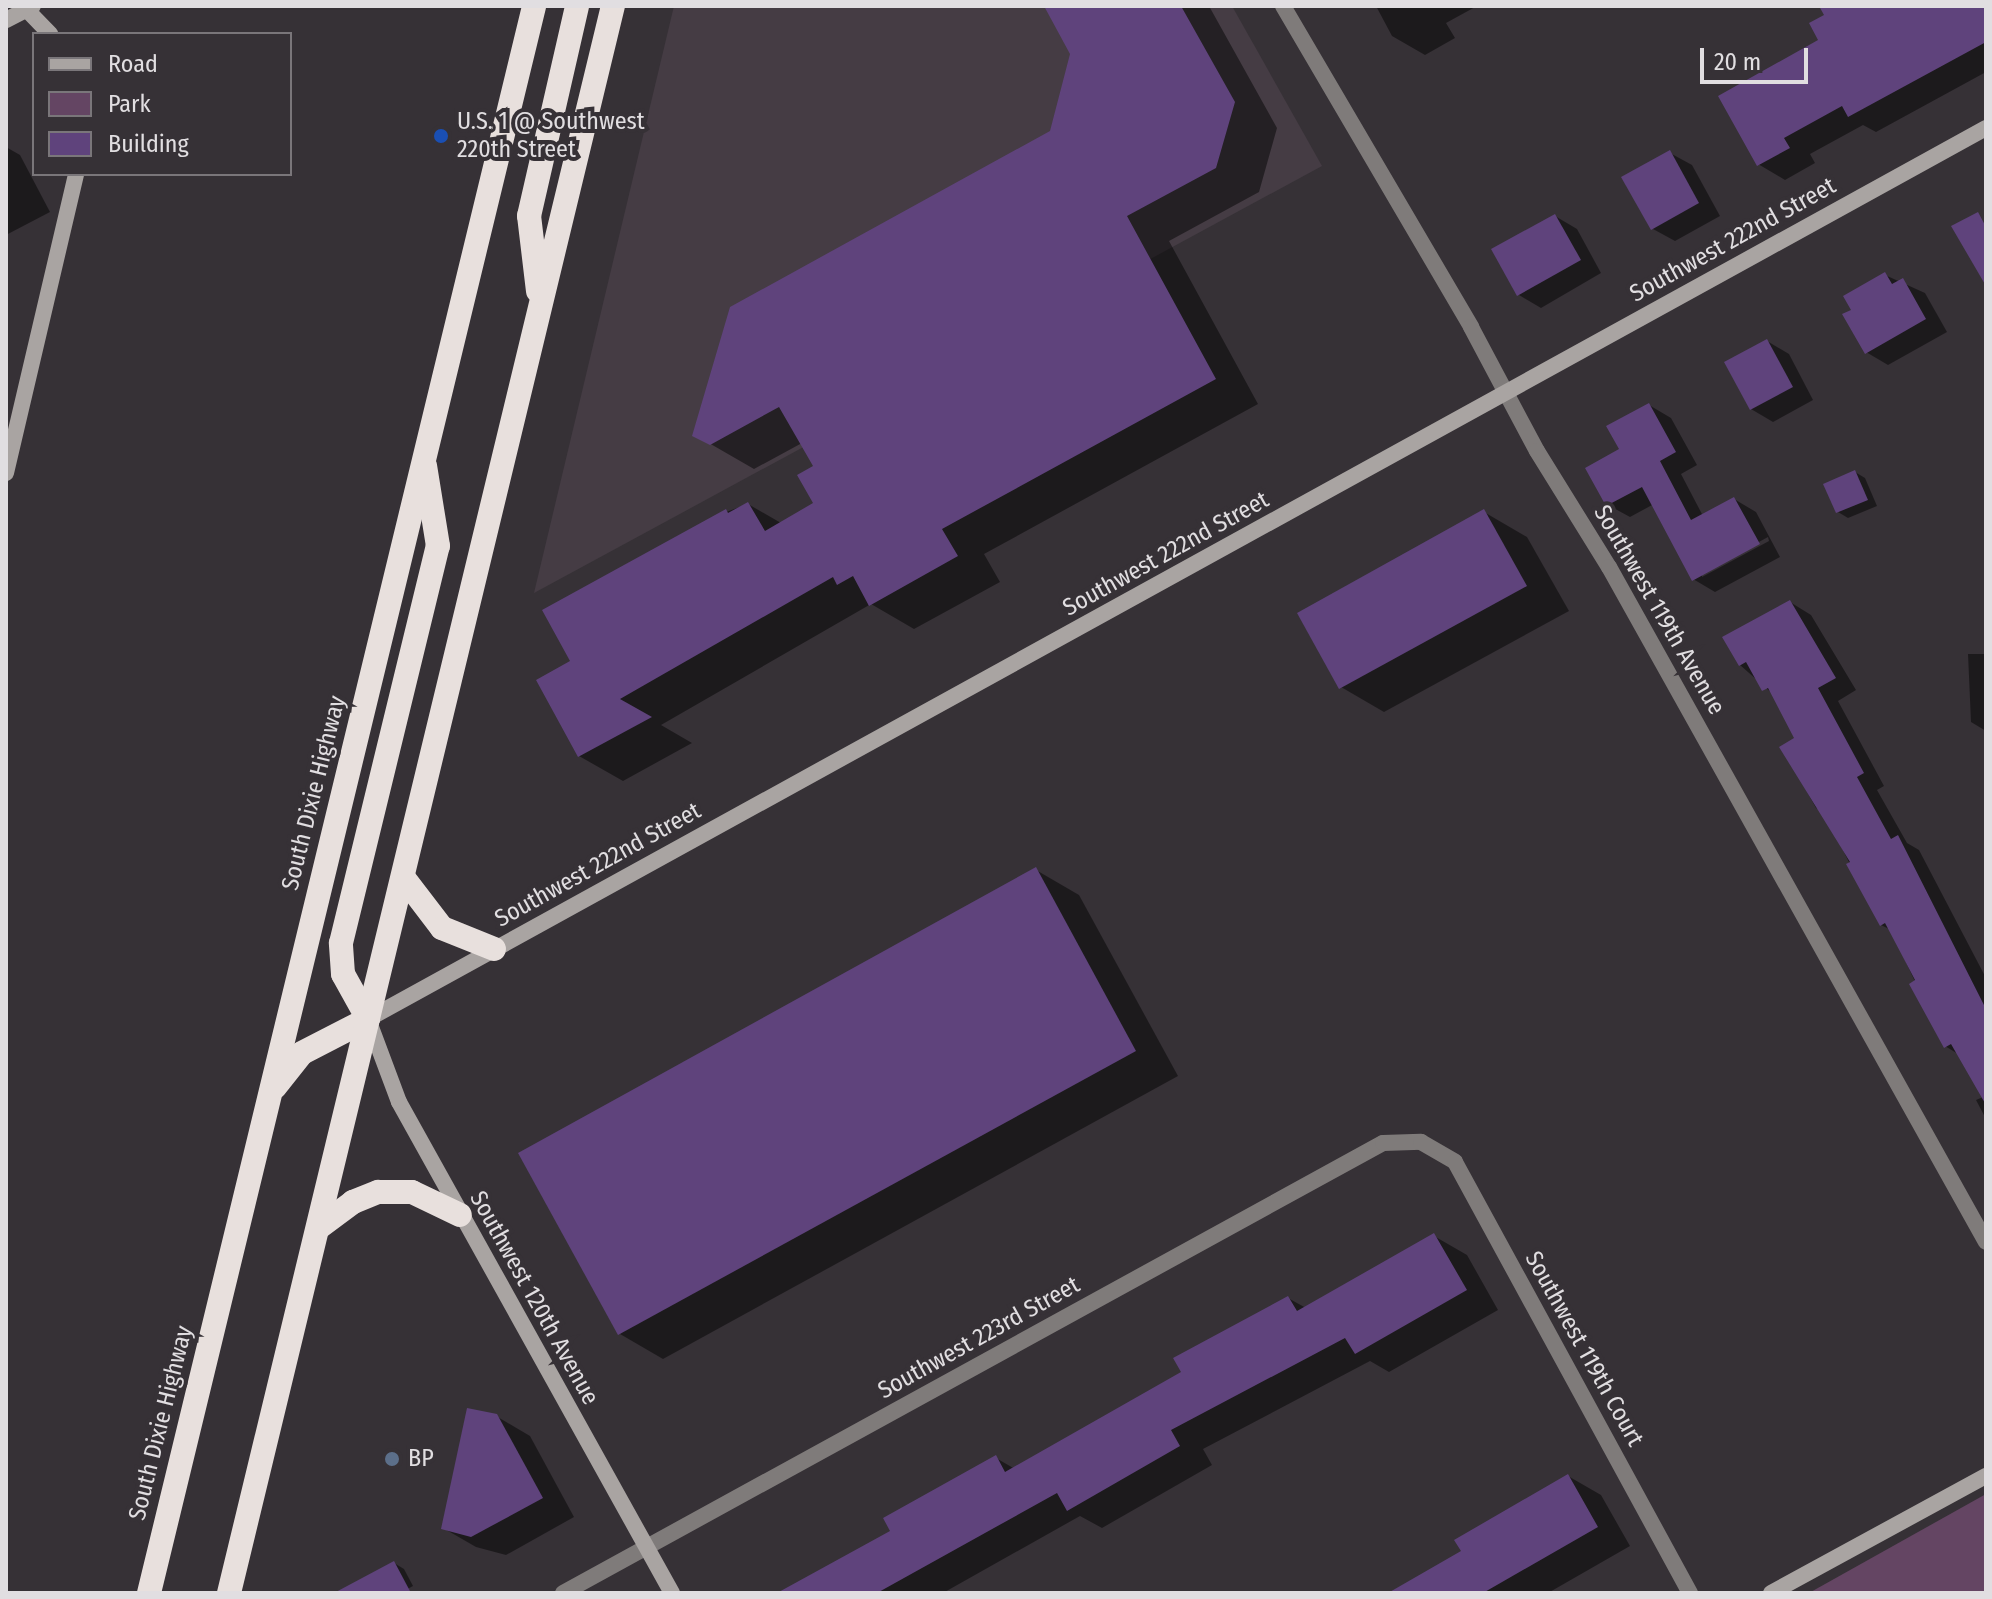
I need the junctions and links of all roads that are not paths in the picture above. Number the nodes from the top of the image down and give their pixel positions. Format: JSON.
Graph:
{"nodes":[{"id":1,"x":534,"y":6,"type":"edge"},
{"id":2,"x":577,"y":6,"type":"edge"},
{"id":3,"x":613,"y":6,"type":"edge"},
{"id":4,"x":1283,"y":6,"type":"edge"},
{"id":5,"x":27,"y":7,"type":"edge"},
{"id":6,"x":6,"y":20,"type":"edge"},
{"id":7,"x":48,"y":32,"type":"edge"},
{"id":8,"x":1986,"y":128,"type":"edge"},
{"id":9,"x":76,"y":176,"type":"edge"},
{"id":10,"x":540,"y":310,"type":"junction"},
{"id":11,"x":1505,"y":392,"type":"junction"},
{"id":12,"x":423,"y":460,"type":"junction"},
{"id":13,"x":6,"y":473,"type":"edge"},
{"id":14,"x":403,"y":877,"type":"junction"},
{"id":15,"x":494,"y":949,"type":"junction"},
{"id":16,"x":368,"y":1019,"type":"junction"},
{"id":17,"x":270,"y":1094,"type":"junction"},
{"id":18,"x":1421,"y":1142,"type":"joint"},
{"id":19,"x":460,"y":1215,"type":"junction"},
{"id":20,"x":318,"y":1228,"type":"junction"},
{"id":21,"x":1986,"y":1242,"type":"edge"},
{"id":22,"x":1986,"y":1476,"type":"edge"},
{"id":23,"x":647,"y":1548,"type":"junction"},
{"id":24,"x":149,"y":1593,"type":"edge"},
{"id":25,"x":229,"y":1593,"type":"edge"},
{"id":26,"x":563,"y":1593,"type":"edge"},
{"id":27,"x":672,"y":1593,"type":"edge"},
{"id":28,"x":1690,"y":1593,"type":"edge"},
{"id":29,"x":1771,"y":1593,"type":"edge"}],
"edges":[{"from":1,"to":12,"type":"highway","name":"South Dixie Highway"},
{"from":2,"to":10,"type":"highway"},
{"from":3,"to":10,"type":"highway"},
{"from":4,"to":11,"type":"street","name":"Southwest 119th Avenue"},
{"from":5,"to":6,"type":"street"},
{"from":5,"to":7,"type":"street"},
{"from":8,"to":11,"type":"street","name":"Southwest 222nd Street"},
{"from":9,"to":13,"type":"street"},
{"from":10,"to":14,"type":"highway"},
{"from":11,"to":15,"type":"street","name":"Southwest 222nd Street"},
{"from":11,"to":21,"type":"street","name":"Southwest 119th Avenue"},
{"from":12,"to":16,"type":"highway"},
{"from":12,"to":17,"type":"highway","name":"South Dixie Highway"},
{"from":14,"to":15,"type":"highway"},
{"from":14,"to":16,"type":"highway"},
{"from":15,"to":16,"type":"street","name":"Southwest 222nd Street"},
{"from":16,"to":17,"type":"highway"},
{"from":16,"to":19,"type":"street","name":"Southwest 120th Avenue"},
{"from":16,"to":20,"type":"highway"},
{"from":17,"to":24,"type":"highway","name":"South Dixie Highway"},
{"from":18,"to":23,"type":"street","name":"Southwest 223rd Street"},
{"from":18,"to":28,"type":"street","name":"Southwest 119th Court"},
{"from":19,"to":20,"type":"highway"},
{"from":19,"to":23,"type":"street","name":"Southwest 120th Avenue"},
{"from":20,"to":25,"type":"highway"},
{"from":22,"to":29,"type":"street"},
{"from":23,"to":26,"type":"street","name":"Southwest 223rd Street"},
{"from":23,"to":27,"type":"street","name":"Southwest 120th Avenue"}]}
